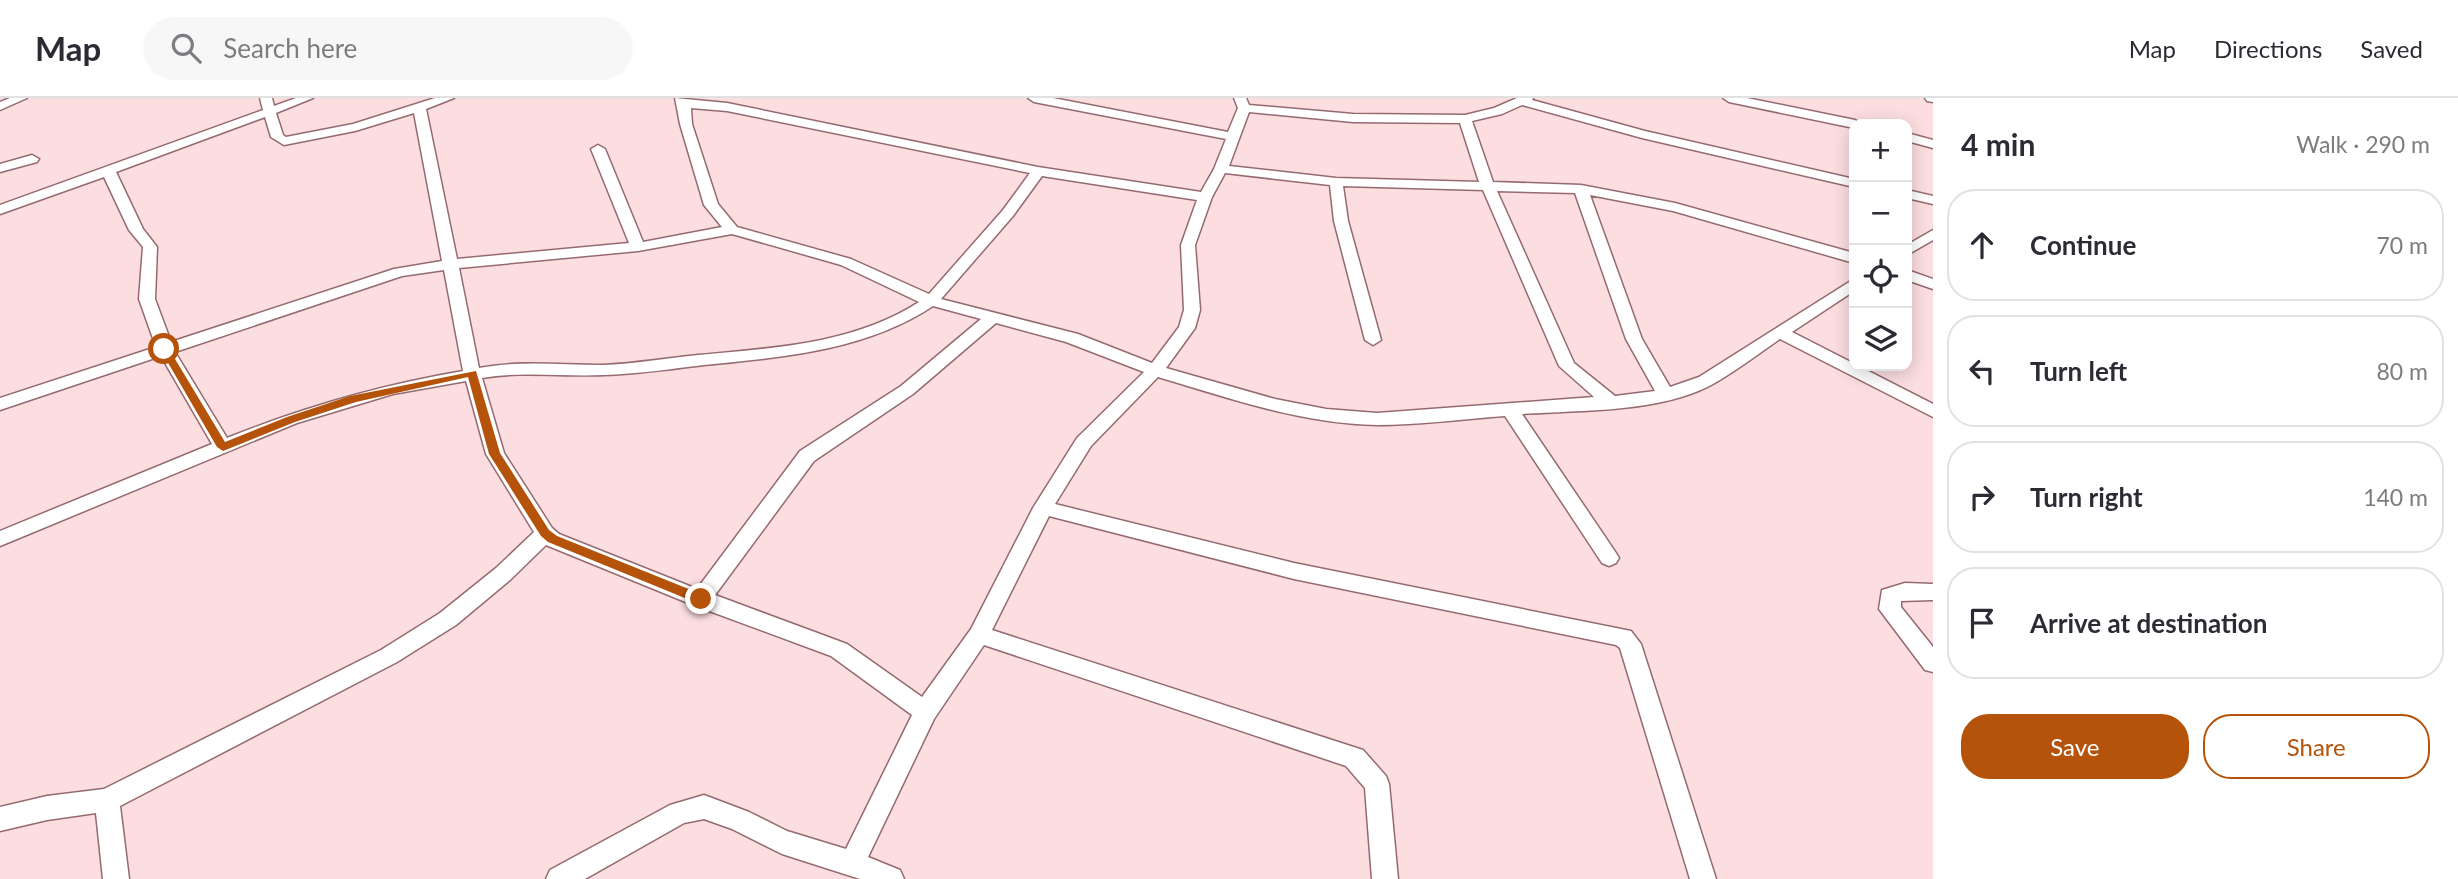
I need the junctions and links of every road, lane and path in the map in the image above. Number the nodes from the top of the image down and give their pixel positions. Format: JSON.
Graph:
{"nodes":[{"id":1,"x":21,"y":98,"type":"edge"},
{"id":2,"x":306,"y":98,"type":"edge"},
{"id":3,"x":448,"y":98,"type":"edge"},
{"id":4,"x":1034,"y":98,"type":"edge"},
{"id":5,"x":1729,"y":98,"type":"edge"},
{"id":6,"x":1525,"y":99,"type":"edge"},
{"id":7,"x":683,"y":101,"type":"edge"},
{"id":8,"x":1242,"y":103,"type":"edge"},
{"id":9,"x":267,"y":105,"type":"edge"},
{"id":10,"x":0,"y":106,"type":"edge"},
{"id":11,"x":419,"y":107,"type":"junction"},
{"id":12,"x":1465,"y":119,"type":"junction"},
{"id":13,"x":1849,"y":123,"type":"edge"},
{"id":14,"x":1233,"y":137,"type":"junction"},
{"id":15,"x":1912,"y":138,"type":"edge"},
{"id":16,"x":1933,"y":144,"type":"edge"},
{"id":17,"x":598,"y":149,"type":"dead end"},
{"id":18,"x":32,"y":159,"type":"dead end"},
{"id":19,"x":0,"y":168,"type":"edge"},
{"id":20,"x":1221,"y":169,"type":"junction"},
{"id":21,"x":1038,"y":171,"type":"junction"},
{"id":22,"x":109,"y":172,"type":"junction"},
{"id":23,"x":1336,"y":181,"type":"junction"},
{"id":24,"x":1849,"y":182,"type":"edge"},
{"id":25,"x":1488,"y":187,"type":"junction"},
{"id":26,"x":1581,"y":189,"type":"junction"},
{"id":27,"x":1912,"y":195,"type":"edge"},
{"id":28,"x":1205,"y":197,"type":"junction"},
{"id":29,"x":1933,"y":200,"type":"edge"},
{"id":30,"x":0,"y":210,"type":"edge"},
{"id":31,"x":732,"y":230,"type":"junction"},
{"id":32,"x":1933,"y":234,"type":"edge"},
{"id":33,"x":638,"y":247,"type":"junction"},
{"id":34,"x":1912,"y":248,"type":"edge"},
{"id":35,"x":1849,"y":257,"type":"edge"},
{"id":36,"x":451,"y":264,"type":"junction"},
{"id":37,"x":1912,"y":277,"type":"edge"},
{"id":38,"x":1933,"y":284,"type":"edge"},
{"id":39,"x":1849,"y":287,"type":"edge"},
{"id":40,"x":931,"y":301,"type":"junction"},
{"id":41,"x":995,"y":316,"type":"junction"},
{"id":42,"x":1779,"y":332,"type":"junction"},
{"id":43,"x":1373,"y":340,"type":"dead end"},
{"id":44,"x":164,"y":349,"type":"junction"},
{"id":45,"x":1155,"y":370,"type":"junction"},
{"id":46,"x":472,"y":373,"type":"junction"},
{"id":47,"x":1666,"y":395,"type":"junction"},
{"id":48,"x":1611,"y":402,"type":"junction"},
{"id":49,"x":0,"y":404,"type":"edge"},
{"id":50,"x":1510,"y":410,"type":"junction"},
{"id":51,"x":1933,"y":411,"type":"edge"},
{"id":52,"x":223,"y":447,"type":"junction"},
{"id":53,"x":1043,"y":509,"type":"junction"},
{"id":54,"x":545,"y":533,"type":"junction"},
{"id":55,"x":0,"y":539,"type":"edge"},
{"id":56,"x":1609,"y":558,"type":"dead end"},
{"id":57,"x":1933,"y":592,"type":"edge"},
{"id":58,"x":701,"y":599,"type":"junction"},
{"id":59,"x":979,"y":635,"type":"junction"},
{"id":60,"x":1933,"y":663,"type":"edge"},
{"id":61,"x":925,"y":712,"type":"junction"},
{"id":62,"x":107,"y":800,"type":"junction"},
{"id":63,"x":0,"y":819,"type":"edge"},
{"id":64,"x":852,"y":863,"type":"junction"},
{"id":65,"x":116,"y":879,"type":"edge"},
{"id":66,"x":559,"y":879,"type":"edge"},
{"id":67,"x":891,"y":879,"type":"edge"},
{"id":68,"x":1385,"y":879,"type":"edge"},
{"id":69,"x":1703,"y":879,"type":"edge"}],
"edges":[{"from":1,"to":10,"type":"street"},
{"from":2,"to":9,"type":"street"},
{"from":3,"to":11,"type":"street"},
{"from":4,"to":14,"type":"street"},
{"from":5,"to":13,"type":"street"},
{"from":6,"to":12,"type":"street"},
{"from":6,"to":24,"type":"street"},
{"from":7,"to":21,"type":"street"},
{"from":7,"to":31,"type":"street"},
{"from":8,"to":12,"type":"street"},
{"from":8,"to":14,"type":"street"},
{"from":9,"to":11,"type":"street"},
{"from":9,"to":22,"type":"street"},
{"from":11,"to":36,"type":"street"},
{"from":12,"to":25,"type":"street"},
{"from":14,"to":20,"type":"street"},
{"from":15,"to":16,"type":"street"},
{"from":17,"to":33,"type":"street"},
{"from":18,"to":19,"type":"street"},
{"from":20,"to":23,"type":"street"},
{"from":20,"to":28,"type":"street"},
{"from":21,"to":28,"type":"street"},
{"from":21,"to":40,"type":"street"},
{"from":22,"to":30,"type":"street"},
{"from":22,"to":44,"type":"street"},
{"from":23,"to":25,"type":"street"},
{"from":23,"to":43,"type":"street"},
{"from":25,"to":26,"type":"street"},
{"from":25,"to":48,"type":"street"},
{"from":26,"to":35,"type":"street"},
{"from":26,"to":47,"type":"street"},
{"from":27,"to":29,"type":"street"},
{"from":28,"to":45,"type":"street"},
{"from":31,"to":33,"type":"street"},
{"from":31,"to":40,"type":"street"},
{"from":32,"to":34,"type":"street"},
{"from":33,"to":36,"type":"street"},
{"from":36,"to":44,"type":"street"},
{"from":36,"to":46,"type":"street"},
{"from":37,"to":38,"type":"street"},
{"from":39,"to":42,"type":"street"},
{"from":40,"to":41,"type":"street"},
{"from":40,"to":46,"type":"street"},
{"from":41,"to":45,"type":"street"},
{"from":41,"to":58,"type":"street"},
{"from":42,"to":47,"type":"street"},
{"from":42,"to":51,"type":"street"},
{"from":44,"to":49,"type":"street"},
{"from":44,"to":52,"type":"street"},
{"from":45,"to":50,"type":"street"},
{"from":45,"to":53,"type":"street"},
{"from":46,"to":52,"type":"street"},
{"from":46,"to":54,"type":"street"},
{"from":47,"to":48,"type":"street"},
{"from":48,"to":50,"type":"street"},
{"from":50,"to":56,"type":"street"},
{"from":52,"to":55,"type":"street"},
{"from":53,"to":59,"type":"street"},
{"from":53,"to":69,"type":"street"},
{"from":54,"to":58,"type":"street"},
{"from":54,"to":62,"type":"street"},
{"from":57,"to":60,"type":"street"},
{"from":58,"to":61,"type":"street"},
{"from":59,"to":61,"type":"street"},
{"from":59,"to":68,"type":"street"},
{"from":61,"to":64,"type":"street"},
{"from":62,"to":63,"type":"street"},
{"from":62,"to":65,"type":"street"},
{"from":64,"to":66,"type":"street"},
{"from":64,"to":67,"type":"street"}]}
